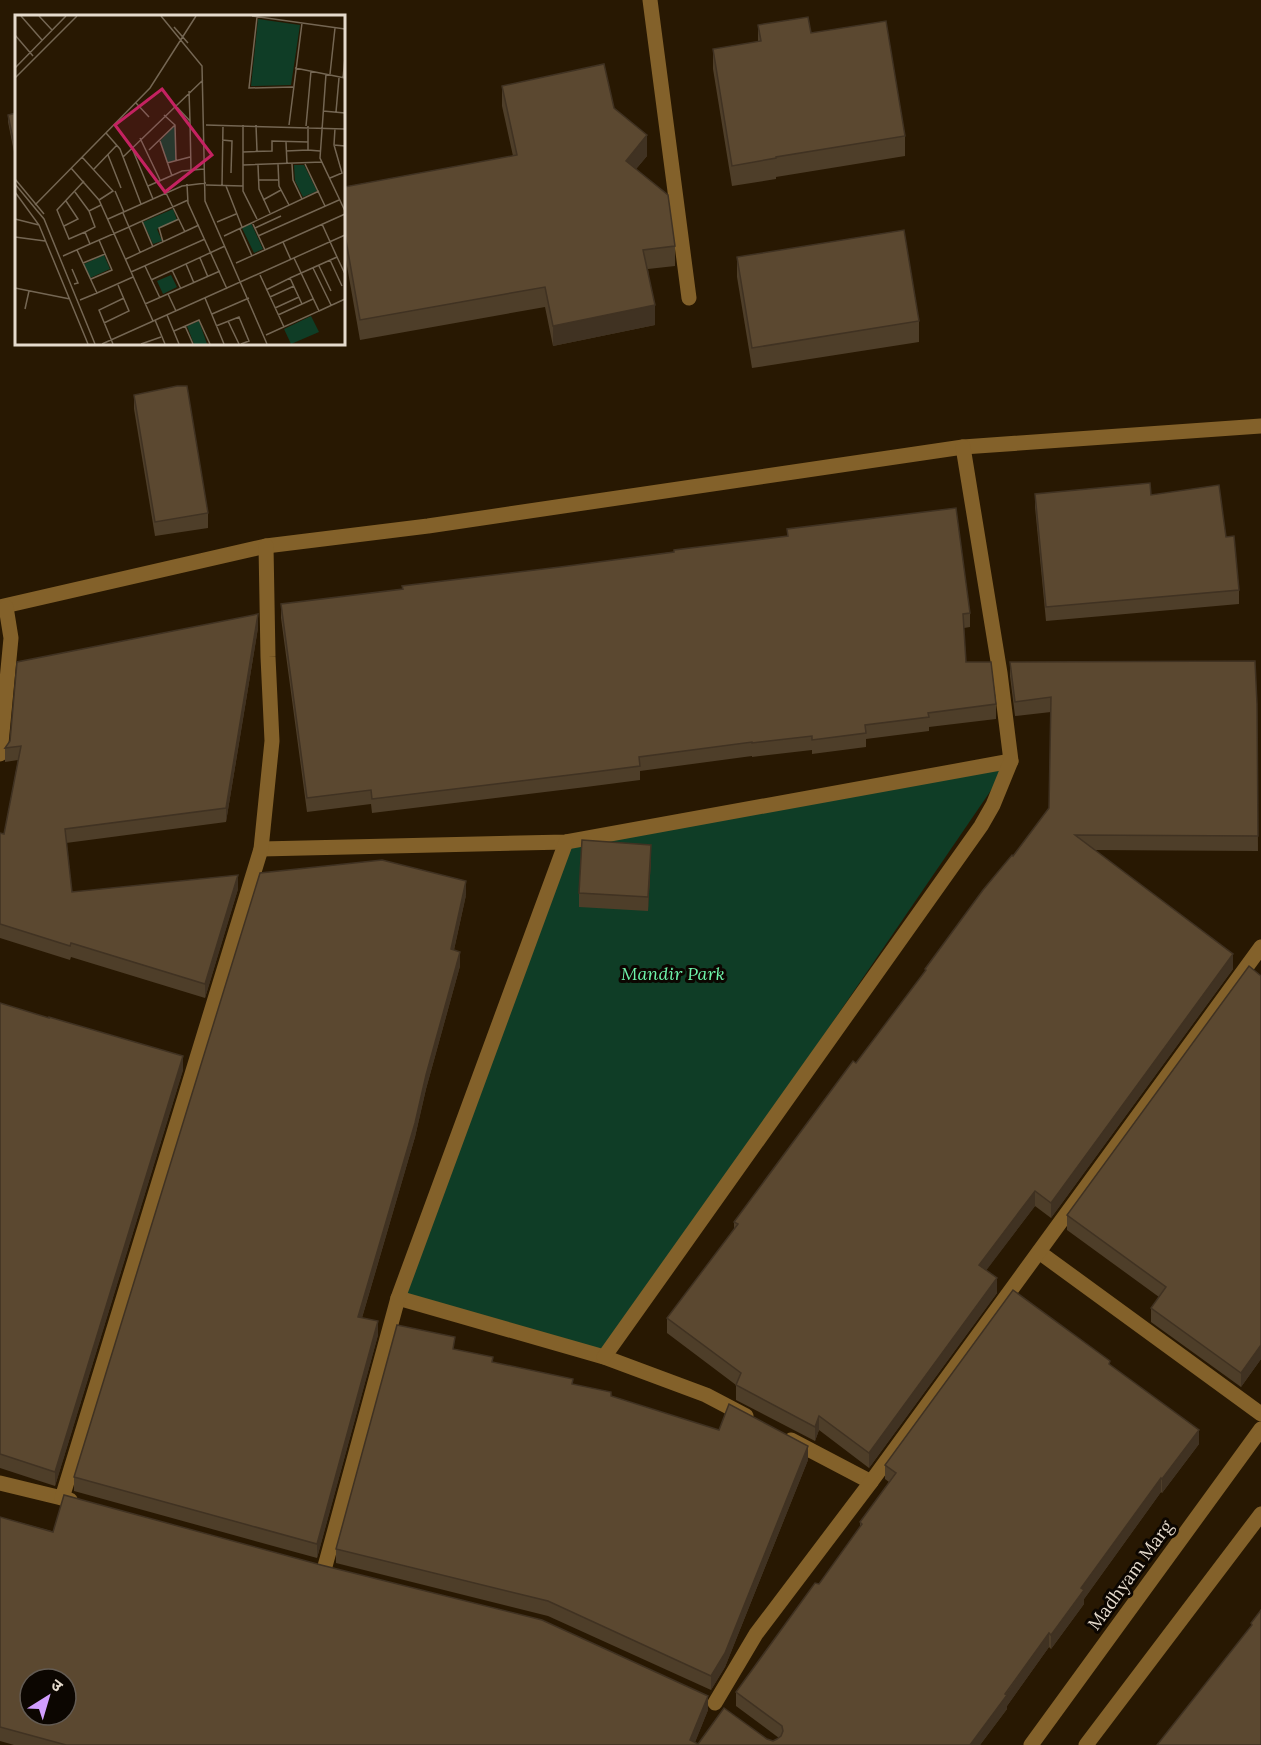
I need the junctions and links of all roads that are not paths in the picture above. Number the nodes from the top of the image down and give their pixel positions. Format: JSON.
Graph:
{"nodes":[{"id":1,"x":650,"y":0,"type":"edge"},
{"id":2,"x":689,"y":298,"type":"dead end"},
{"id":3,"x":1261,"y":426,"type":"edge"},
{"id":4,"x":963,"y":447,"type":"junction"},
{"id":5,"x":266,"y":546,"type":"junction"},
{"id":6,"x":3,"y":607,"type":"edge"},
{"id":7,"x":0,"y":754,"type":"edge"},
{"id":8,"x":1011,"y":761,"type":"junction"},
{"id":9,"x":566,"y":842,"type":"junction"},
{"id":10,"x":261,"y":849,"type":"junction"},
{"id":11,"x":1261,"y":947,"type":"edge"},
{"id":12,"x":1039,"y":1252,"type":"junction"},
{"id":13,"x":398,"y":1298,"type":"junction"},
{"id":14,"x":604,"y":1357,"type":"junction"},
{"id":15,"x":1261,"y":1414,"type":"edge"},
{"id":16,"x":757,"y":1422,"type":"edge"},
{"id":17,"x":1261,"y":1429,"type":"edge"},
{"id":18,"x":778,"y":1433,"type":"edge"},
{"id":19,"x":871,"y":1482,"type":"junction"},
{"id":20,"x":0,"y":1483,"type":"edge"},
{"id":21,"x":62,"y":1498,"type":"junction"},
{"id":22,"x":85,"y":1504,"type":"edge"},
{"id":23,"x":1261,"y":1514,"type":"edge"},
{"id":24,"x":324,"y":1570,"type":"edge"},
{"id":25,"x":714,"y":1704,"type":"dead end"},
{"id":26,"x":1031,"y":1745,"type":"edge"},
{"id":27,"x":1086,"y":1745,"type":"edge"}],
"edges":[{"from":1,"to":2,"type":"street"},
{"from":3,"to":4,"type":"street"},
{"from":4,"to":5,"type":"street"},
{"from":4,"to":8,"type":"street"},
{"from":5,"to":6,"type":"street"},
{"from":5,"to":10,"type":"street"},
{"from":6,"to":7,"type":"street"},
{"from":8,"to":9,"type":"street"},
{"from":8,"to":14,"type":"street"},
{"from":9,"to":10,"type":"street"},
{"from":9,"to":13,"type":"street"},
{"from":10,"to":21,"type":"street"},
{"from":11,"to":12,"type":"street"},
{"from":12,"to":15,"type":"street"},
{"from":12,"to":19,"type":"street"},
{"from":13,"to":14,"type":"street"},
{"from":13,"to":24,"type":"street"},
{"from":14,"to":16,"type":"street"},
{"from":17,"to":26,"type":"street","name":"Madhyam Marg"},
{"from":18,"to":19,"type":"street"},
{"from":19,"to":25,"type":"street"},
{"from":20,"to":21,"type":"street"},
{"from":21,"to":22,"type":"street"},
{"from":23,"to":27,"type":"street"}]}
